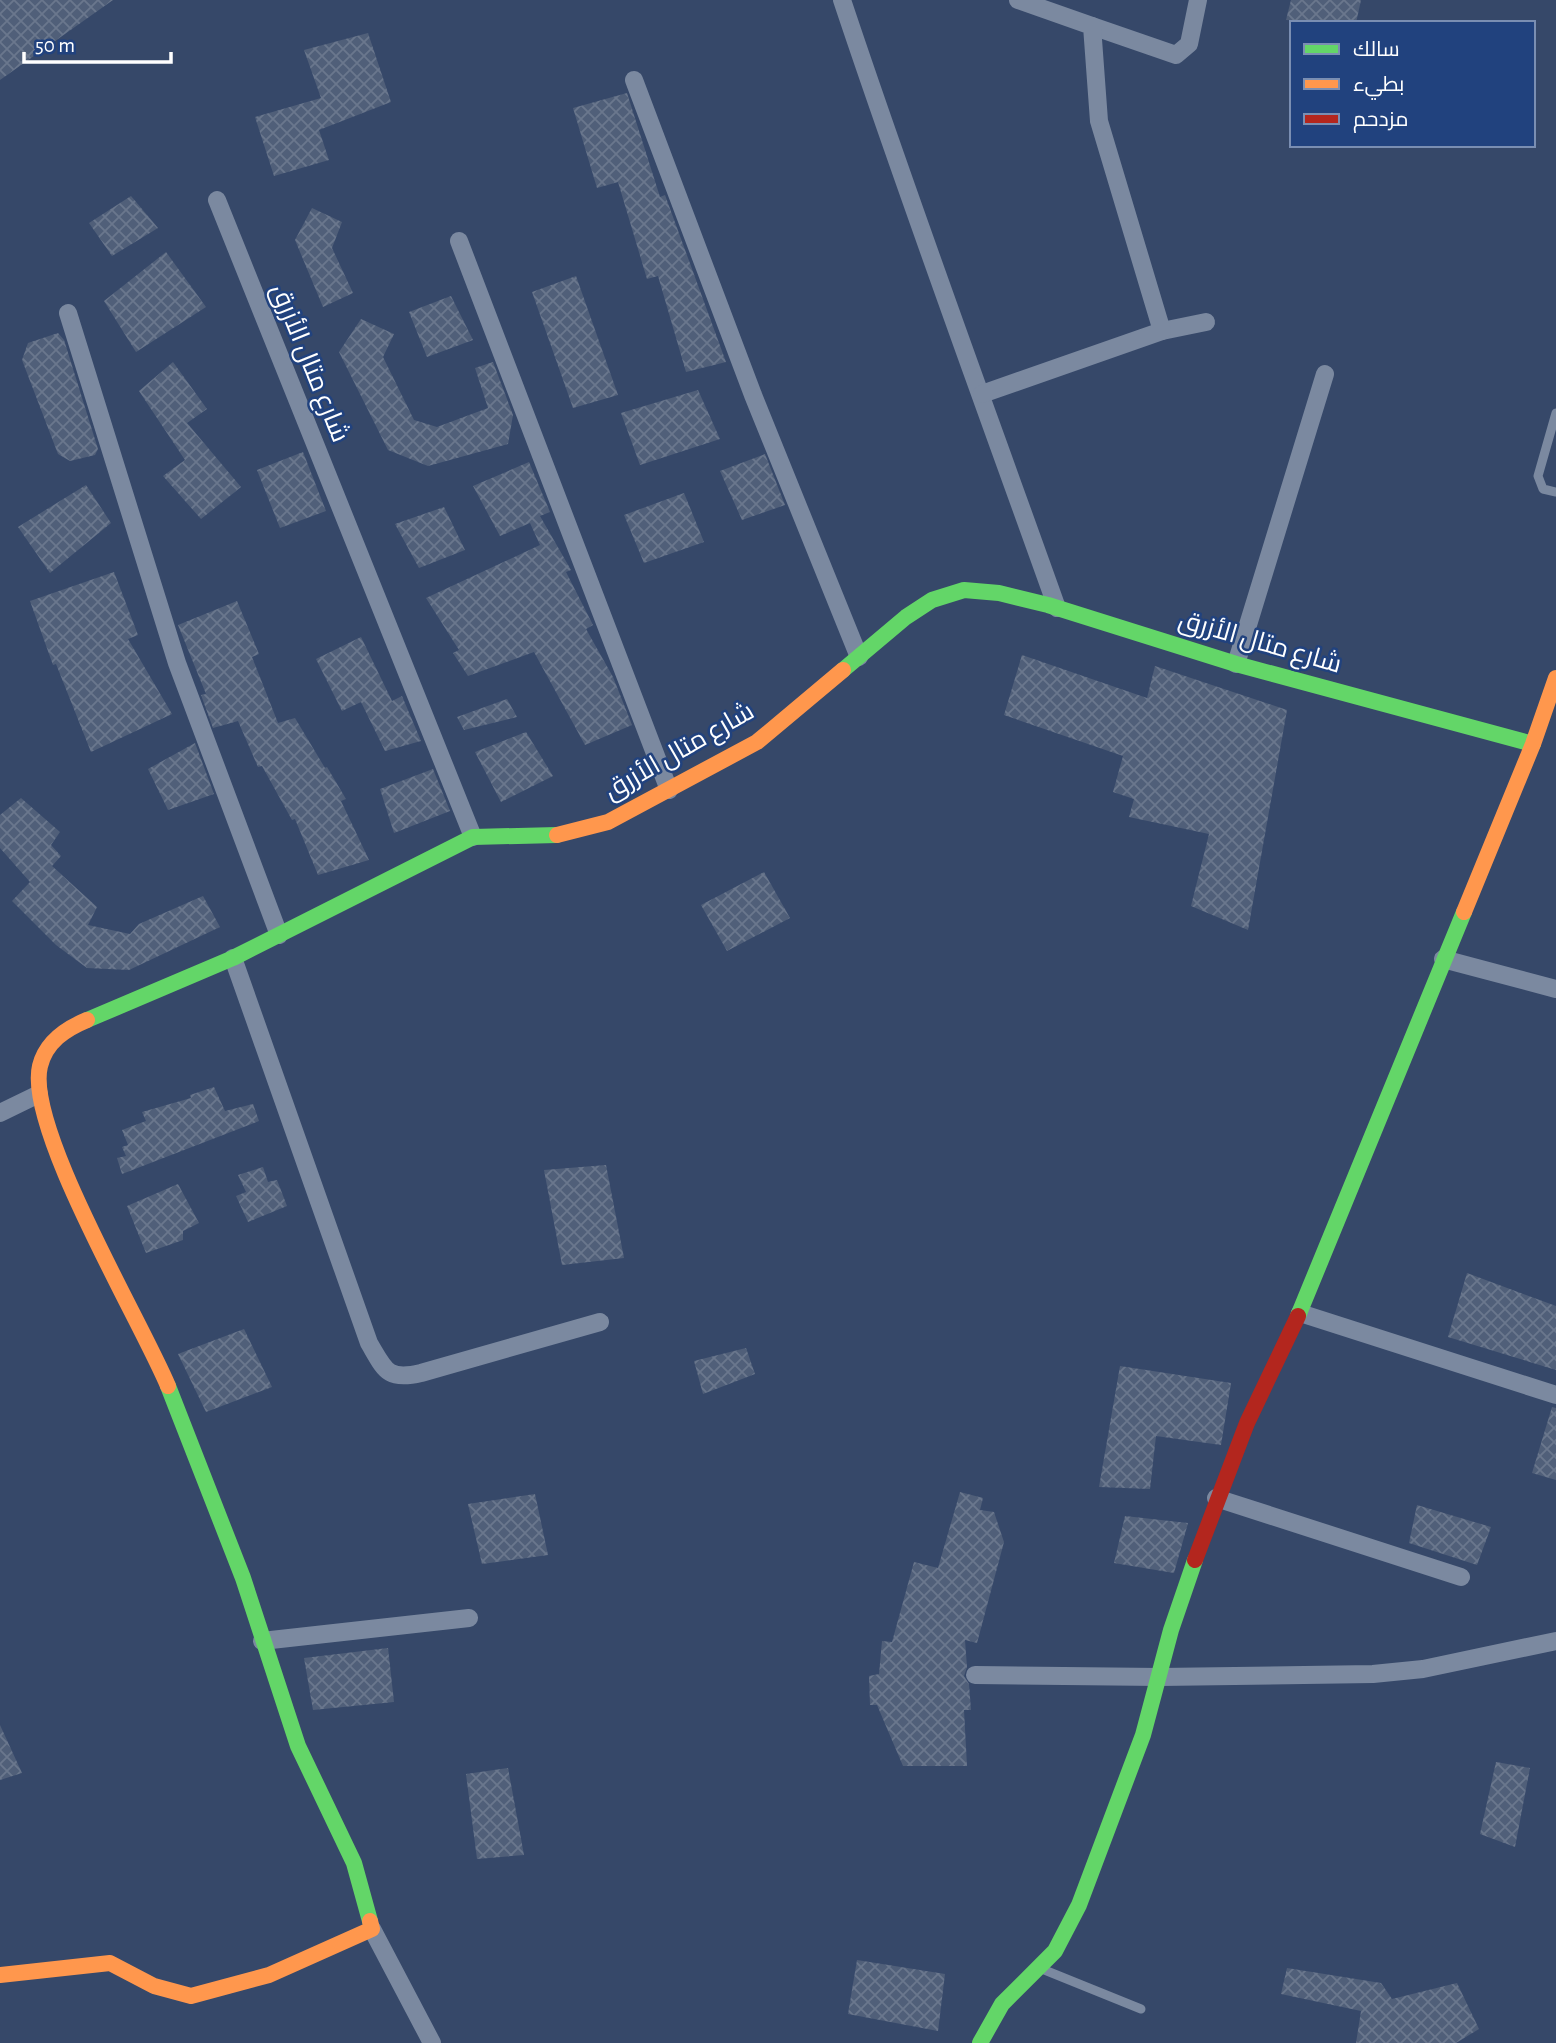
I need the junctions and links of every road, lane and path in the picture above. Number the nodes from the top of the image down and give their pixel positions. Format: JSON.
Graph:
{"nodes":[{"id":1,"x":842,"y":0,"type":"edge"},
{"id":2,"x":1018,"y":0,"type":"edge"},
{"id":3,"x":1198,"y":0,"type":"edge"},
{"id":4,"x":1092,"y":26,"type":"junction"},
{"id":5,"x":634,"y":80,"type":"dead end"},
{"id":6,"x":217,"y":200,"type":"dead end"},
{"id":7,"x":459,"y":241,"type":"dead end"},
{"id":8,"x":68,"y":313,"type":"dead end"},
{"id":9,"x":1206,"y":323,"type":"dead end"},
{"id":10,"x":1162,"y":331,"type":"junction"},
{"id":11,"x":1325,"y":374,"type":"dead end"},
{"id":12,"x":982,"y":394,"type":"junction"},
{"id":13,"x":1556,"y":413,"type":"edge"},
{"id":14,"x":1556,"y":492,"type":"edge"},
{"id":15,"x":1057,"y":608,"type":"junction"},
{"id":16,"x":859,"y":657,"type":"junction"},
{"id":17,"x":1236,"y":664,"type":"junction"},
{"id":18,"x":1556,"y":678,"type":"edge"},
{"id":19,"x":1533,"y":744,"type":"junction"},
{"id":20,"x":669,"y":790,"type":"junction"},
{"id":21,"x":472,"y":837,"type":"junction"},
{"id":22,"x":279,"y":935,"type":"junction"},
{"id":23,"x":233,"y":958,"type":"junction"},
{"id":24,"x":1443,"y":959,"type":"junction"},
{"id":25,"x":1556,"y":989,"type":"edge"},
{"id":26,"x":39,"y":1094,"type":"junction"},
{"id":27,"x":0,"y":1113,"type":"edge"},
{"id":28,"x":1300,"y":1313,"type":"junction"},
{"id":29,"x":600,"y":1322,"type":"dead end"},
{"id":30,"x":1556,"y":1395,"type":"edge"},
{"id":31,"x":1216,"y":1498,"type":"junction"},
{"id":32,"x":1461,"y":1577,"type":"dead end"},
{"id":33,"x":469,"y":1618,"type":"dead end"},
{"id":34,"x":262,"y":1641,"type":"junction"},
{"id":35,"x":1556,"y":1641,"type":"edge"},
{"id":36,"x":975,"y":1675,"type":"dead end"},
{"id":37,"x":1160,"y":1677,"type":"junction"},
{"id":38,"x":372,"y":1929,"type":"junction"},
{"id":39,"x":1039,"y":1968,"type":"junction"},
{"id":40,"x":0,"y":1975,"type":"edge"},
{"id":41,"x":1141,"y":2010,"type":"dead end"},
{"id":42,"x":432,"y":2043,"type":"edge"},
{"id":43,"x":980,"y":2043,"type":"edge"}],
"edges":[{"from":1,"to":12,"type":"street"},
{"from":2,"to":4,"type":"street"},
{"from":3,"to":4,"type":"street"},
{"from":4,"to":10,"type":"street"},
{"from":5,"to":16,"type":"street"},
{"from":6,"to":21,"type":"street","name":"شارع متال الأزرق"},
{"from":7,"to":20,"type":"street"},
{"from":8,"to":22,"type":"street"},
{"from":9,"to":10,"type":"street"},
{"from":10,"to":12,"type":"street"},
{"from":11,"to":17,"type":"street"},
{"from":12,"to":15,"type":"street"},
{"from":13,"to":14,"type":"lane"},
{"from":15,"to":16,"type":"street","name":"شارع متال الأزرق"},
{"from":15,"to":17,"type":"street","name":"شارع متال الأزرق"},
{"from":16,"to":20,"type":"street","name":"شارع متال الأزرق"},
{"from":17,"to":19,"type":"street","name":"شارع متال الأزرق"},
{"from":18,"to":19,"type":"street"},
{"from":19,"to":24,"type":"street"},
{"from":20,"to":21,"type":"street","name":"شارع متال الأزرق"},
{"from":21,"to":22,"type":"street"},
{"from":22,"to":23,"type":"street"},
{"from":23,"to":26,"type":"street"},
{"from":23,"to":29,"type":"street"},
{"from":24,"to":25,"type":"street"},
{"from":24,"to":28,"type":"street"},
{"from":26,"to":27,"type":"street"},
{"from":26,"to":34,"type":"street"},
{"from":28,"to":30,"type":"street"},
{"from":28,"to":31,"type":"street"},
{"from":31,"to":32,"type":"street"},
{"from":31,"to":37,"type":"street"},
{"from":33,"to":34,"type":"street"},
{"from":34,"to":38,"type":"street"},
{"from":35,"to":37,"type":"street"},
{"from":36,"to":37,"type":"street"},
{"from":37,"to":39,"type":"street"},
{"from":38,"to":40,"type":"street"},
{"from":38,"to":42,"type":"street"},
{"from":39,"to":41,"type":"lane"},
{"from":39,"to":43,"type":"street"}]}
